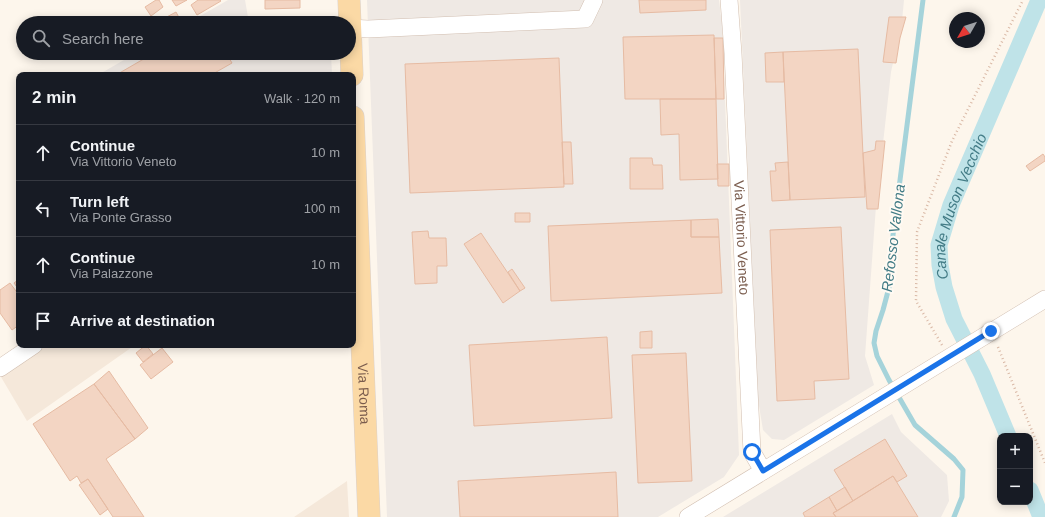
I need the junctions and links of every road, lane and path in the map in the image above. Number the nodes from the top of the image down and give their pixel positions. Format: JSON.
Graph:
{"nodes":[{"id":1,"x":349,"y":0,"type":"edge"},
{"id":2,"x":594,"y":0,"type":"edge"},
{"id":3,"x":729,"y":0,"type":"edge"},
{"id":4,"x":1023,"y":0,"type":"edge"},
{"id":5,"x":350,"y":16,"type":"edge"},
{"id":6,"x":356,"y":28,"type":"edge"},
{"id":7,"x":351,"y":60,"type":"edge"},
{"id":8,"x":352,"y":72,"type":"edge"},
{"id":9,"x":356,"y":199,"type":"edge"},
{"id":10,"x":1045,"y":299,"type":"edge"},
{"id":11,"x":988,"y":333,"type":"junction"},
{"id":12,"x":30,"y":348,"type":"edge"},
{"id":13,"x":949,"y":358,"type":"junction"},
{"id":14,"x":0,"y":368,"type":"edge"},
{"id":15,"x":1045,"y":463,"type":"edge"},
{"id":16,"x":763,"y":471,"type":"junction"},
{"id":17,"x":369,"y":517,"type":"edge"},
{"id":18,"x":688,"y":517,"type":"edge"}],
"edges":[{"from":1,"to":5,"type":"main road"},
{"from":2,"to":6,"type":"street"},
{"from":3,"to":16,"type":"street","name":"Via Vittorio Veneto"},
{"from":4,"to":13,"type":"path"},
{"from":7,"to":8,"type":"main road"},
{"from":9,"to":17,"type":"main road","name":"Via Roma"},
{"from":10,"to":11,"type":"street"},
{"from":11,"to":13,"type":"street"},
{"from":11,"to":15,"type":"path"},
{"from":12,"to":14,"type":"street"},
{"from":13,"to":16,"type":"street"},
{"from":16,"to":18,"type":"street"}]}
